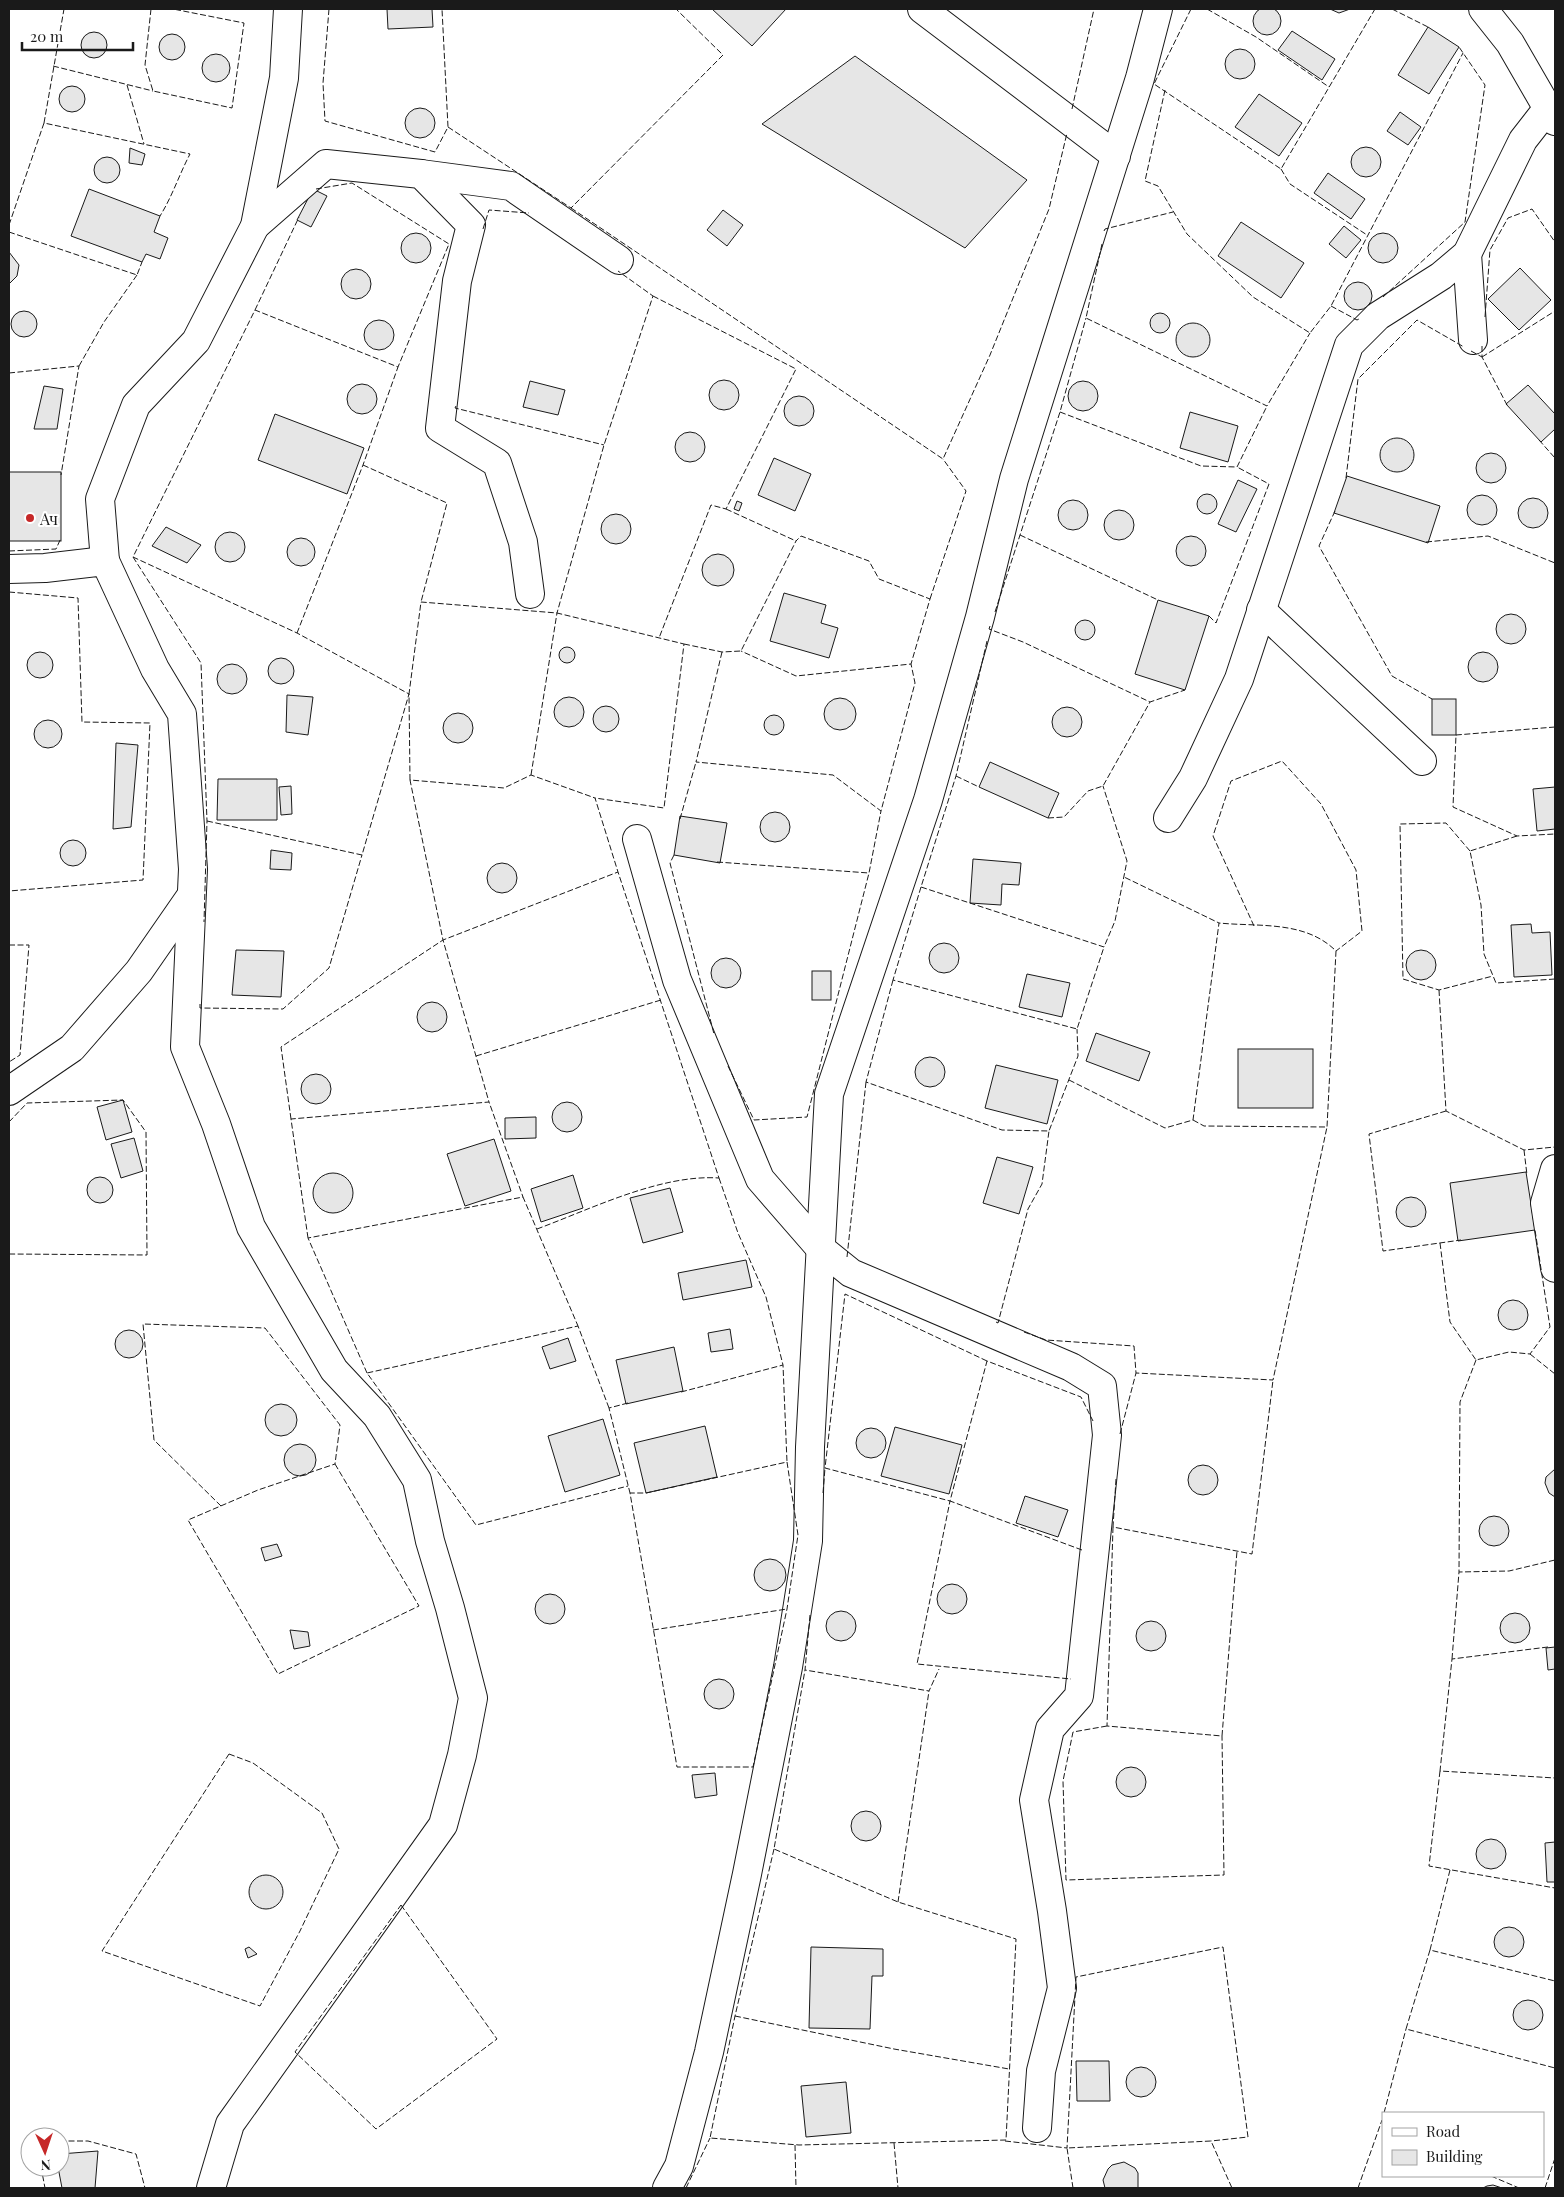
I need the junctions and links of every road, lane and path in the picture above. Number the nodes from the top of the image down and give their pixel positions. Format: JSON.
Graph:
{"nodes":[{"id":1,"x":288,"y":9,"type":"edge"},
{"id":2,"x":922,"y":9,"type":"edge"},
{"id":3,"x":1158,"y":9,"type":"edge"},
{"id":4,"x":1483,"y":9,"type":"edge"},
{"id":5,"x":1551,"y":114,"type":"edge"},
{"id":6,"x":1116,"y":156,"type":"junction"},
{"id":7,"x":420,"y":174,"type":"junction"},
{"id":8,"x":255,"y":226,"type":"junction"},
{"id":9,"x":1467,"y":254,"type":"junction"},
{"id":10,"x":619,"y":260,"type":"dead end"},
{"id":11,"x":1473,"y":340,"type":"dead end"},
{"id":12,"x":105,"y":561,"type":"junction"},
{"id":13,"x":9,"y":568,"type":"edge"},
{"id":14,"x":530,"y":594,"type":"dead end"},
{"id":15,"x":1261,"y":610,"type":"junction"},
{"id":16,"x":1422,"y":761,"type":"dead end"},
{"id":17,"x":1168,"y":818,"type":"dead end"},
{"id":18,"x":636,"y":839,"type":"dead end"},
{"id":19,"x":192,"y":896,"type":"junction"},
{"id":20,"x":9,"y":1091,"type":"edge"},
{"id":21,"x":1555,"y":1170,"type":"edge"},
{"id":22,"x":820,"y":1248,"type":"junction"},
{"id":23,"x":1555,"y":1268,"type":"edge"},
{"id":24,"x":1037,"y":2128,"type":"dead end"},
{"id":25,"x":211,"y":2188,"type":"edge"},
{"id":26,"x":667,"y":2188,"type":"edge"}],
"edges":[{"from":1,"to":8,"type":"street"},
{"from":2,"to":6,"type":"street"},
{"from":3,"to":6,"type":"street"},
{"from":4,"to":5,"type":"street"},
{"from":5,"to":9,"type":"street"},
{"from":6,"to":22,"type":"street"},
{"from":7,"to":8,"type":"street"},
{"from":7,"to":10,"type":"street"},
{"from":7,"to":14,"type":"street"},
{"from":8,"to":12,"type":"street"},
{"from":9,"to":11,"type":"street"},
{"from":9,"to":15,"type":"street"},
{"from":12,"to":13,"type":"street"},
{"from":12,"to":19,"type":"street"},
{"from":15,"to":16,"type":"street"},
{"from":15,"to":17,"type":"street"},
{"from":18,"to":22,"type":"street"},
{"from":19,"to":20,"type":"street"},
{"from":19,"to":25,"type":"street"},
{"from":21,"to":23,"type":"street"},
{"from":22,"to":24,"type":"street"},
{"from":22,"to":26,"type":"street"}]}
